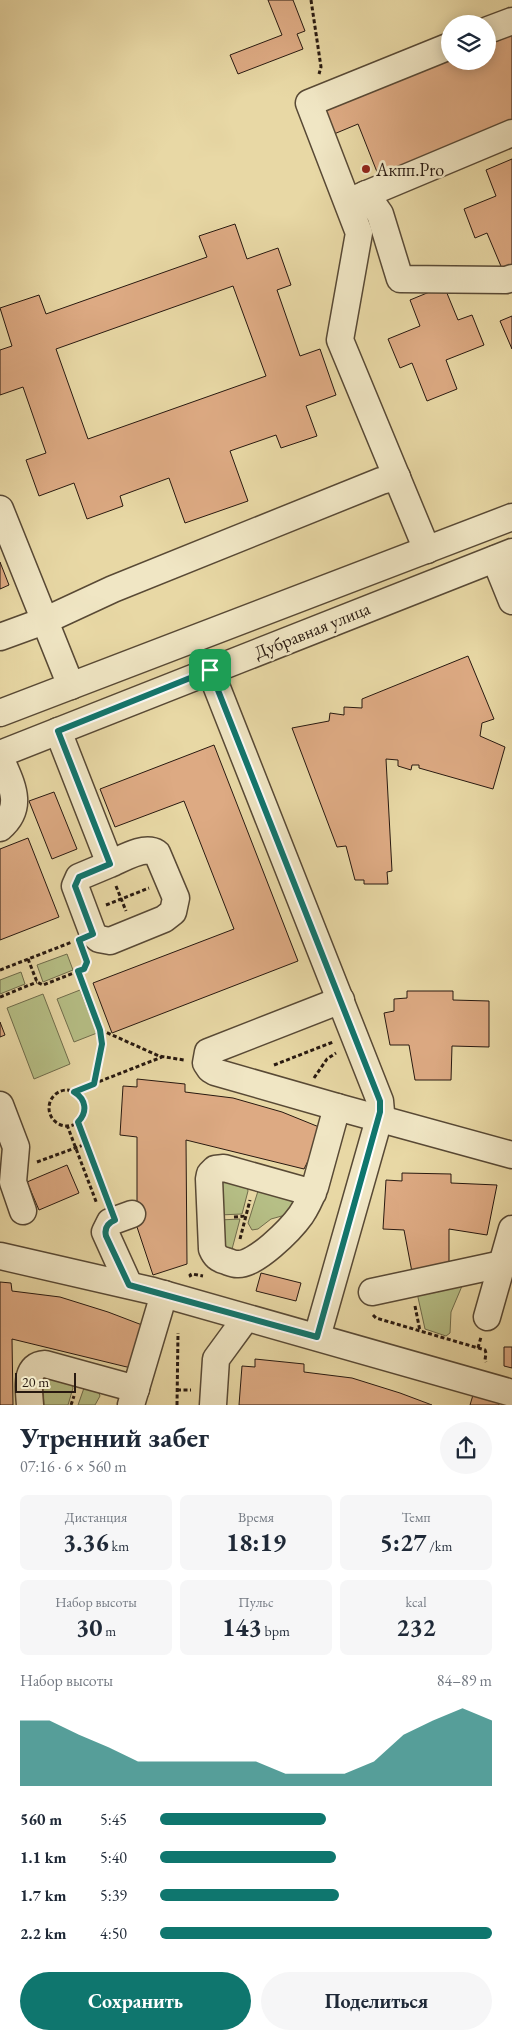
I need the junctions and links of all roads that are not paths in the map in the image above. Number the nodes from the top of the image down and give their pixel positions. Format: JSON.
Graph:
{"nodes":[{"id":1,"x":506,"y":0,"type":"edge"},
{"id":2,"x":512,"y":13,"type":"edge"},
{"id":3,"x":512,"y":20,"type":"edge"},
{"id":4,"x":496,"y":27,"type":"edge"},
{"id":5,"x":441,"y":50,"type":"edge"},
{"id":6,"x":512,"y":133,"type":"edge"},
{"id":7,"x":356,"y":198,"type":"junction"},
{"id":8,"x":512,"y":278,"type":"edge"},
{"id":9,"x":396,"y":477,"type":"junction"},
{"id":10,"x":0,"y":509,"type":"edge"},
{"id":11,"x":512,"y":517,"type":"edge"},
{"id":12,"x":427,"y":550,"type":"junction"},
{"id":13,"x":504,"y":555,"type":"edge"},
{"id":14,"x":512,"y":601,"type":"edge"},
{"id":15,"x":44,"y":621,"type":"junction"},
{"id":16,"x":0,"y":637,"type":"edge"},
{"id":17,"x":210,"y":670,"type":"junction"},
{"id":18,"x":71,"y":686,"type":"junction"},
{"id":19,"x":0,"y":713,"type":"edge"},
{"id":20,"x":58,"y":731,"type":"junction"},
{"id":21,"x":0,"y":755,"type":"edge"},
{"id":22,"x":0,"y":828,"type":"edge"},
{"id":23,"x":109,"y":864,"type":"junction"},
{"id":24,"x":341,"y":1000,"type":"junction"},
{"id":25,"x":0,"y":1105,"type":"edge"},
{"id":26,"x":337,"y":1107,"type":"junction"},
{"id":27,"x":379,"y":1118,"type":"junction"},
{"id":28,"x":512,"y":1154,"type":"edge"},
{"id":29,"x":313,"y":1194,"type":"junction"},
{"id":30,"x":23,"y":1211,"type":"dead end"},
{"id":31,"x":117,"y":1220,"type":"road end"},
{"id":32,"x":512,"y":1228,"type":"edge"},
{"id":33,"x":0,"y":1256,"type":"edge"},
{"id":34,"x":502,"y":1264,"type":"junction"},
{"id":35,"x":129,"y":1285,"type":"junction"},
{"id":36,"x":375,"y":1291,"type":"road end"},
{"id":37,"x":171,"y":1296,"type":"junction"},
{"id":38,"x":487,"y":1317,"type":"dead end"},
{"id":39,"x":246,"y":1318,"type":"junction"},
{"id":40,"x":317,"y":1337,"type":"junction"},
{"id":41,"x":512,"y":1392,"type":"edge"},
{"id":42,"x":133,"y":1397,"type":"edge"},
{"id":43,"x":30,"y":1405,"type":"edge"},
{"id":44,"x":213,"y":1405,"type":"edge"}],
"edges":[{"from":1,"to":2,"type":"street"},
{"from":3,"to":4,"type":"street"},
{"from":5,"to":7,"type":"street"},
{"from":6,"to":7,"type":"street"},
{"from":7,"to":8,"type":"street"},
{"from":7,"to":9,"type":"street"},
{"from":9,"to":12,"type":"street"},
{"from":9,"to":15,"type":"street"},
{"from":10,"to":15,"type":"street"},
{"from":11,"to":12,"type":"street","name":"Дубравная улица"},
{"from":12,"to":18,"type":"street","name":"Дубравная улица"},
{"from":13,"to":14,"type":"street"},
{"from":13,"to":17,"type":"street","name":"Дубравная улица"},
{"from":15,"to":16,"type":"street"},
{"from":15,"to":18,"type":"street"},
{"from":17,"to":20,"type":"street","name":"Дубравная улица"},
{"from":17,"to":24,"type":"street"},
{"from":18,"to":19,"type":"street","name":"Дубравная улица"},
{"from":20,"to":21,"type":"street","name":"Дубравная улица"},
{"from":20,"to":23,"type":"street"},
{"from":21,"to":22,"type":"street"},
{"from":23,"to":23,"type":"street"},
{"from":24,"to":26,"type":"street"},
{"from":24,"to":27,"type":"street"},
{"from":25,"to":30,"type":"street"},
{"from":26,"to":27,"type":"street"},
{"from":26,"to":29,"type":"street"},
{"from":27,"to":28,"type":"street"},
{"from":27,"to":40,"type":"street"},
{"from":29,"to":29,"type":"street"},
{"from":31,"to":35,"type":"street"},
{"from":32,"to":34,"type":"street"},
{"from":33,"to":35,"type":"street"},
{"from":34,"to":36,"type":"street"},
{"from":34,"to":38,"type":"street"},
{"from":35,"to":37,"type":"street"},
{"from":37,"to":39,"type":"street"},
{"from":37,"to":42,"type":"street"},
{"from":39,"to":40,"type":"street"},
{"from":39,"to":44,"type":"street"},
{"from":40,"to":41,"type":"street"},
{"from":42,"to":43,"type":"street"}]}
